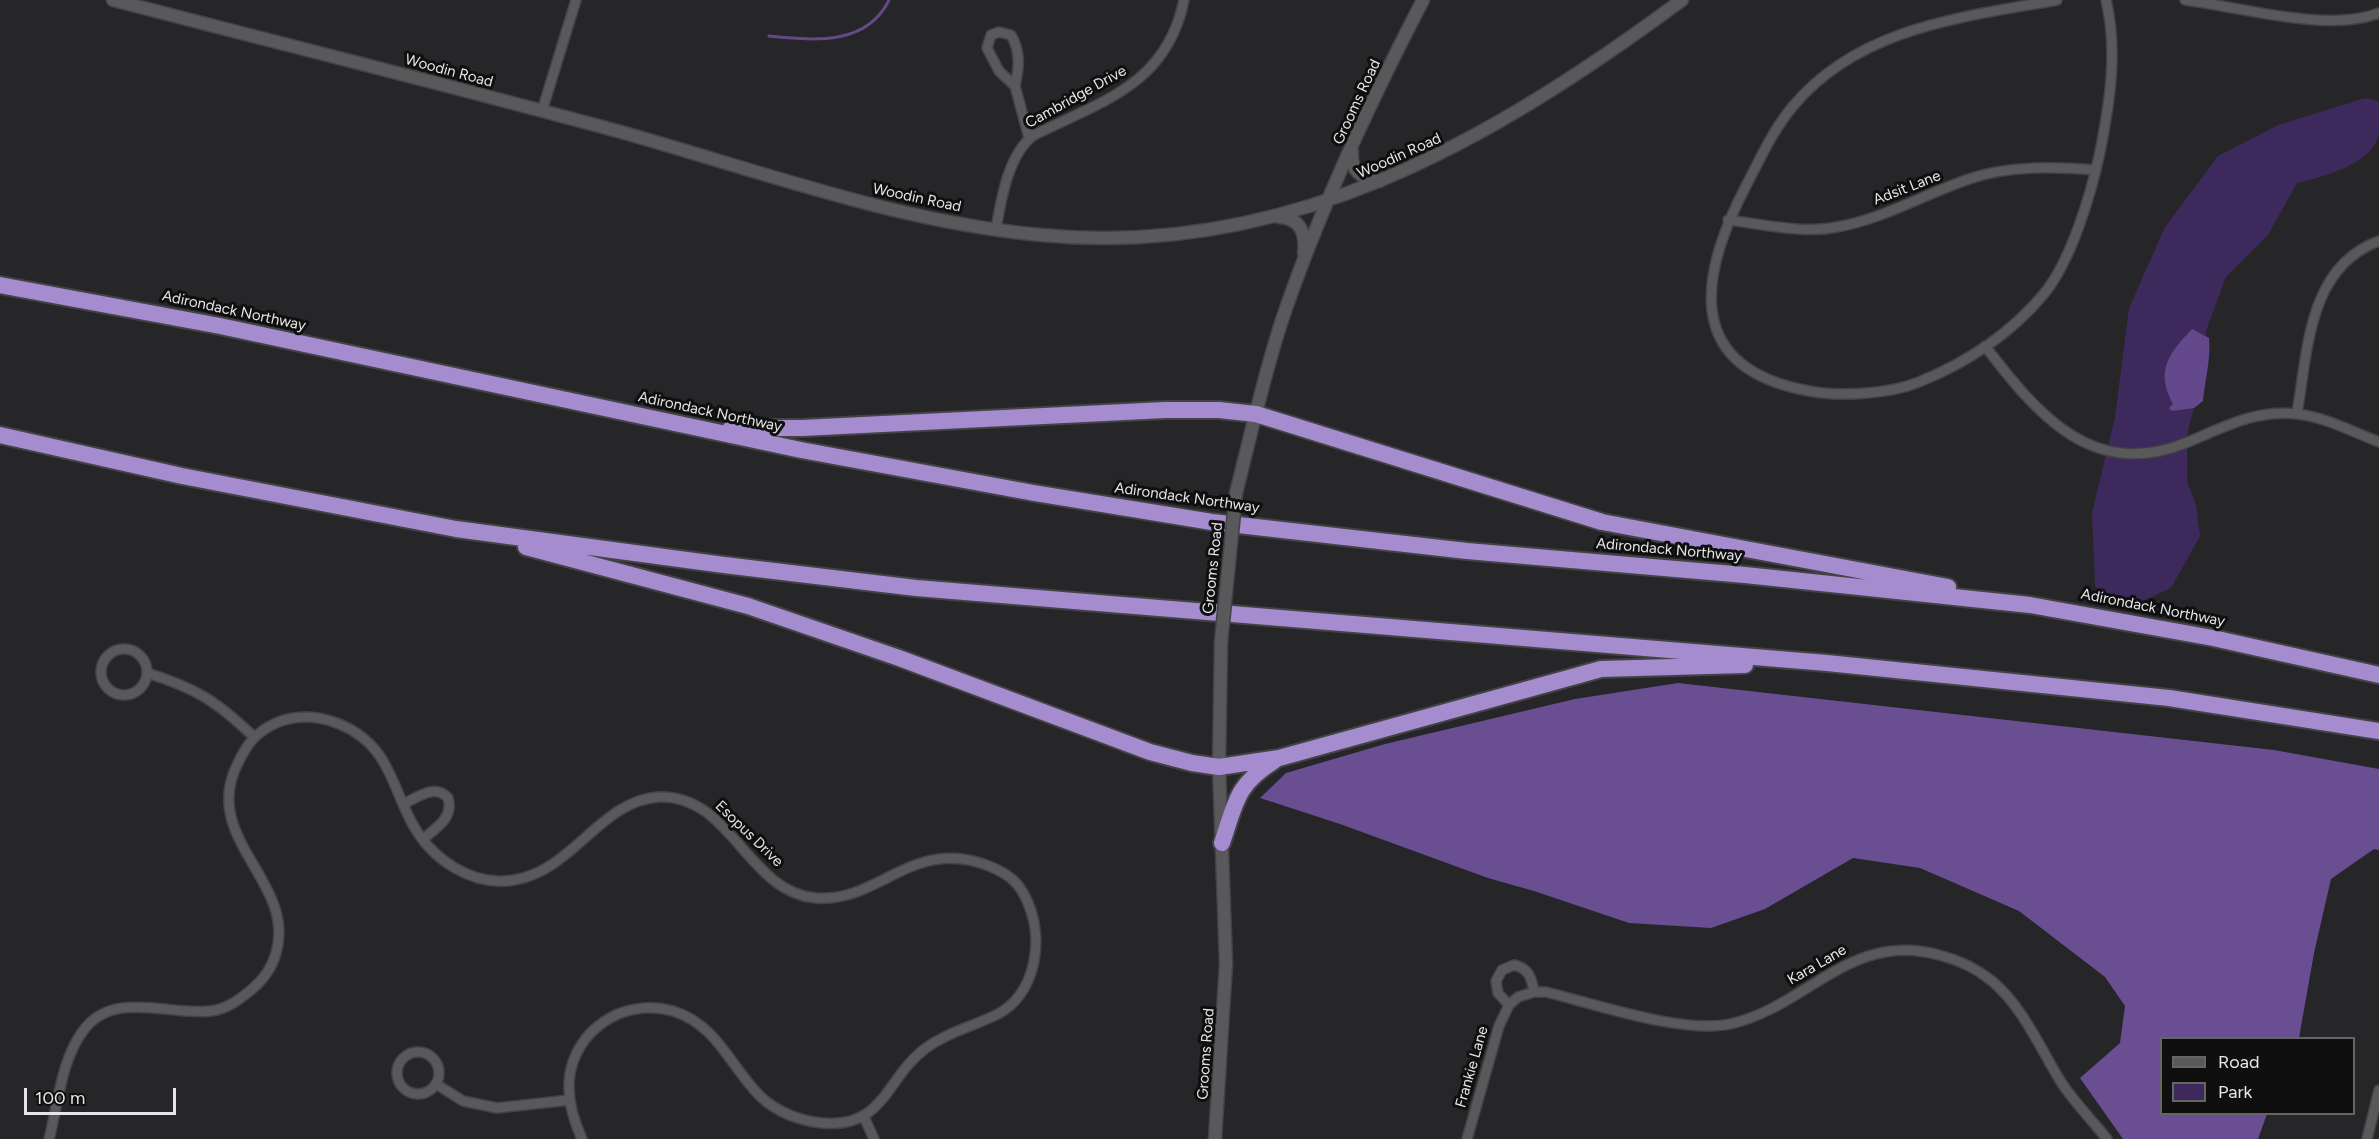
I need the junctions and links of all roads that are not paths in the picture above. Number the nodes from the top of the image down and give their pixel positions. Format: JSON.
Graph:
{"nodes":[{"id":1,"x":113,"y":0,"type":"edge"},
{"id":2,"x":576,"y":0,"type":"edge"},
{"id":3,"x":1184,"y":0,"type":"edge"},
{"id":4,"x":1423,"y":0,"type":"edge"},
{"id":5,"x":1682,"y":0,"type":"edge"},
{"id":6,"x":2057,"y":0,"type":"edge"},
{"id":7,"x":2106,"y":0,"type":"edge"},
{"id":8,"x":2185,"y":0,"type":"edge"},
{"id":9,"x":2379,"y":13,"type":"edge"},
{"id":10,"x":1015,"y":86,"type":"junction"},
{"id":11,"x":542,"y":111,"type":"junction"},
{"id":12,"x":1029,"y":138,"type":"junction"},
{"id":13,"x":1352,"y":148,"type":"junction"},
{"id":14,"x":2096,"y":170,"type":"junction"},
{"id":15,"x":1381,"y":181,"type":"junction"},
{"id":16,"x":1328,"y":202,"type":"junction"},
{"id":17,"x":1275,"y":217,"type":"junction"},
{"id":18,"x":1728,"y":220,"type":"junction"},
{"id":19,"x":996,"y":229,"type":"junction"},
{"id":20,"x":2379,"y":241,"type":"edge"},
{"id":21,"x":1304,"y":259,"type":"junction"},
{"id":22,"x":0,"y":285,"type":"edge"},
{"id":23,"x":1985,"y":346,"type":"junction"},
{"id":24,"x":1256,"y":414,"type":"junction"},
{"id":25,"x":2297,"y":414,"type":"junction"},
{"id":26,"x":693,"y":428,"type":"junction"},
{"id":27,"x":0,"y":435,"type":"edge"},
{"id":28,"x":2379,"y":442,"type":"edge"},
{"id":29,"x":456,"y":529,"type":"junction"},
{"id":30,"x":2025,"y":604,"type":"junction"},
{"id":31,"x":1827,"y":663,"type":"junction"},
{"id":32,"x":147,"y":674,"type":"junction"},
{"id":33,"x":2379,"y":675,"type":"edge"},
{"id":34,"x":2379,"y":731,"type":"edge"},
{"id":35,"x":253,"y":736,"type":"junction"},
{"id":36,"x":1279,"y":758,"type":"junction"},
{"id":37,"x":1219,"y":767,"type":"junction"},
{"id":38,"x":403,"y":804,"type":"junction"},
{"id":39,"x":423,"y":839,"type":"junction"},
{"id":40,"x":1222,"y":843,"type":"junction"},
{"id":41,"x":1534,"y":992,"type":"junction"},
{"id":42,"x":1509,"y":1005,"type":"junction"},
{"id":43,"x":436,"y":1084,"type":"junction"},
{"id":44,"x":2379,"y":1090,"type":"edge"},
{"id":45,"x":569,"y":1100,"type":"junction"},
{"id":46,"x":864,"y":1117,"type":"junction"},
{"id":47,"x":49,"y":1139,"type":"edge"},
{"id":48,"x":582,"y":1139,"type":"edge"},
{"id":49,"x":874,"y":1139,"type":"edge"},
{"id":50,"x":1215,"y":1139,"type":"edge"},
{"id":51,"x":1467,"y":1139,"type":"edge"},
{"id":52,"x":2107,"y":1139,"type":"edge"},
{"id":53,"x":2367,"y":1139,"type":"edge"}],
"edges":[{"from":1,"to":11,"type":"street","name":"Woodin Road"},
{"from":2,"to":11,"type":"street"},
{"from":3,"to":12,"type":"street","name":"Cambridge Drive"},
{"from":4,"to":13,"type":"street","name":"Grooms Road"},
{"from":5,"to":15,"type":"street","name":"Woodin Road"},
{"from":6,"to":18,"type":"street"},
{"from":7,"to":14,"type":"street"},
{"from":8,"to":9,"type":"street"},
{"from":10,"to":10,"type":"street"},
{"from":10,"to":12,"type":"street"},
{"from":11,"to":19,"type":"street","name":"Woodin Road"},
{"from":12,"to":19,"type":"street","name":"Cambridge Drive"},
{"from":13,"to":15,"type":"street"},
{"from":13,"to":16,"type":"street","name":"Grooms Road"},
{"from":14,"to":18,"type":"street","name":"Adsit Lane"},
{"from":14,"to":23,"type":"street"},
{"from":15,"to":16,"type":"street","name":"Woodin Road"},
{"from":16,"to":17,"type":"street","name":"Woodin Road"},
{"from":16,"to":21,"type":"street","name":"Grooms Road"},
{"from":17,"to":19,"type":"street","name":"Woodin Road"},
{"from":17,"to":21,"type":"street"},
{"from":18,"to":23,"type":"street"},
{"from":20,"to":25,"type":"street"},
{"from":21,"to":24,"type":"street","name":"Grooms Road"},
{"from":22,"to":26,"type":"highway","name":"Adirondack Northway"},
{"from":23,"to":25,"type":"street"},
{"from":24,"to":26,"type":"highway"},
{"from":24,"to":30,"type":"highway"},
{"from":24,"to":37,"type":"street","name":"Grooms Road","bridge":true},
{"from":25,"to":28,"type":"street"},
{"from":26,"to":30,"type":"highway","name":"Adirondack Northway"},
{"from":27,"to":29,"type":"highway"},
{"from":29,"to":31,"type":"highway"},
{"from":29,"to":37,"type":"highway"},
{"from":30,"to":33,"type":"highway","name":"Adirondack Northway"},
{"from":31,"to":34,"type":"highway"},
{"from":31,"to":36,"type":"highway"},
{"from":32,"to":32,"type":"street"},
{"from":32,"to":35,"type":"street"},
{"from":35,"to":38,"type":"street","name":"Esopus Drive"},
{"from":35,"to":47,"type":"street"},
{"from":36,"to":37,"type":"highway"},
{"from":36,"to":40,"type":"highway"},
{"from":37,"to":40,"type":"street","name":"Grooms Road"},
{"from":38,"to":39,"type":"street","name":"Esopus Drive"},
{"from":38,"to":39,"type":"street"},
{"from":39,"to":46,"type":"street","name":"Esopus Drive"},
{"from":40,"to":50,"type":"street","name":"Grooms Road"},
{"from":41,"to":42,"type":"street"},
{"from":41,"to":42,"type":"street"},
{"from":41,"to":52,"type":"street","name":"Kara Lane"},
{"from":42,"to":51,"type":"street","name":"Frankie Lane"},
{"from":43,"to":43,"type":"street"},
{"from":43,"to":45,"type":"street"},
{"from":44,"to":53,"type":"street"},
{"from":45,"to":46,"type":"street","name":"Esopus Drive"},
{"from":45,"to":48,"type":"street","name":"Esopus Drive"},
{"from":46,"to":49,"type":"street"}]}
